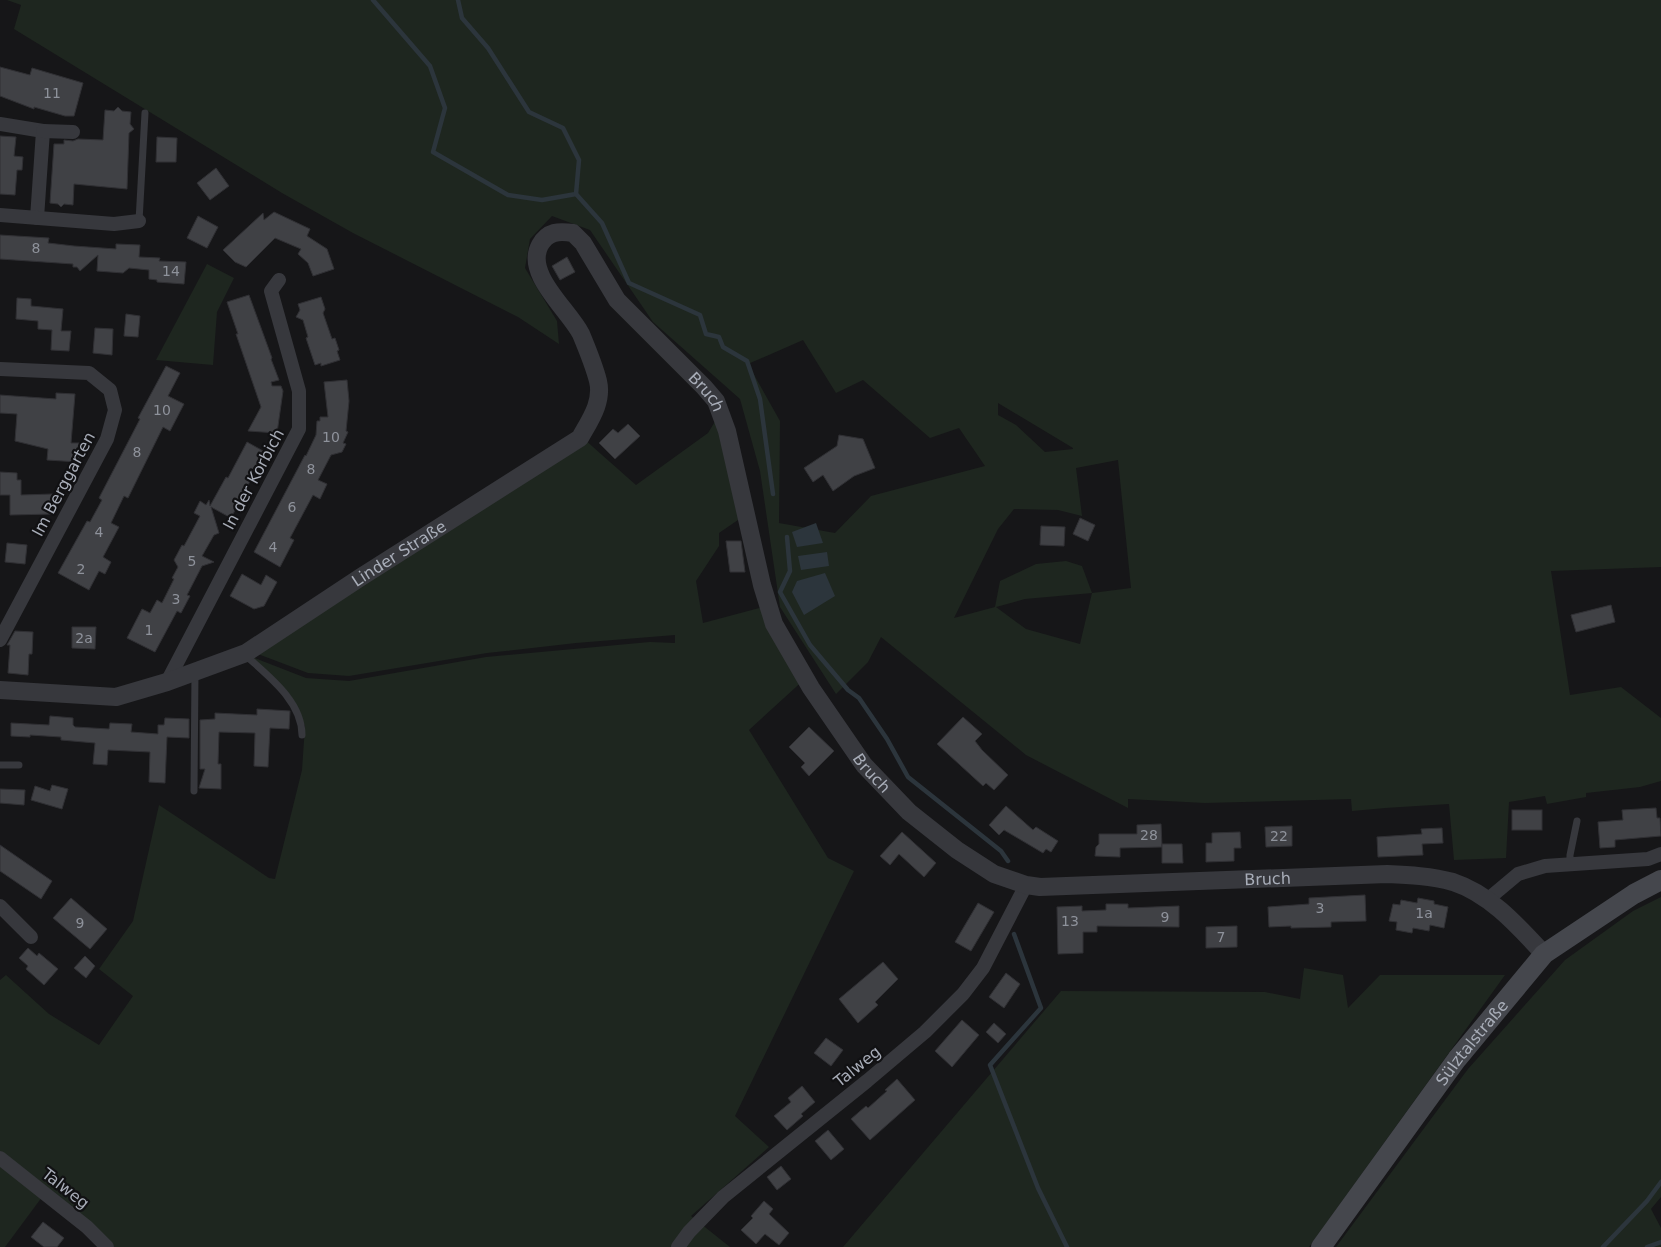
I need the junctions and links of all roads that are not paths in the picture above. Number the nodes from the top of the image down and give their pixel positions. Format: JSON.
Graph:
{"nodes":[{"id":1,"x":145,"y":112,"type":"dead end"},
{"id":2,"x":0,"y":124,"type":"edge"},
{"id":3,"x":43,"y":131,"type":"junction"},
{"id":4,"x":73,"y":132,"type":"dead end"},
{"id":5,"x":0,"y":216,"type":"edge"},
{"id":6,"x":38,"y":218,"type":"junction"},
{"id":7,"x":138,"y":221,"type":"joint"},
{"id":8,"x":544,"y":238,"type":"joint"},
{"id":9,"x":279,"y":280,"type":"dead end"},
{"id":10,"x":0,"y":369,"type":"edge"},
{"id":11,"x":0,"y":640,"type":"edge"},
{"id":12,"x":244,"y":653,"type":"junction"},
{"id":13,"x":196,"y":672,"type":"junction"},
{"id":14,"x":166,"y":682,"type":"junction"},
{"id":15,"x":0,"y":690,"type":"edge"},
{"id":16,"x":302,"y":735,"type":"dead end"},
{"id":17,"x":0,"y":765,"type":"edge"},
{"id":18,"x":19,"y":765,"type":"dead end"},
{"id":19,"x":194,"y":791,"type":"dead end"},
{"id":20,"x":1578,"y":821,"type":"dead end"},
{"id":21,"x":1661,"y":854,"type":"edge"},
{"id":22,"x":1570,"y":865,"type":"junction"},
{"id":23,"x":1661,"y":880,"type":"edge"},
{"id":24,"x":1026,"y":885,"type":"junction"},
{"id":25,"x":1487,"y":900,"type":"junction"},
{"id":26,"x":0,"y":906,"type":"edge"},
{"id":27,"x":31,"y":937,"type":"dead end"},
{"id":28,"x":1544,"y":954,"type":"junction"},
{"id":29,"x":0,"y":1158,"type":"edge"},
{"id":30,"x":107,"y":1247,"type":"edge"},
{"id":31,"x":678,"y":1247,"type":"edge"},
{"id":32,"x":1321,"y":1247,"type":"edge"}],
"edges":[{"from":1,"to":7,"type":"lane"},
{"from":2,"to":3,"type":"street"},
{"from":3,"to":4,"type":"street"},
{"from":3,"to":6,"type":"street"},
{"from":5,"to":6,"type":"street"},
{"from":6,"to":7,"type":"street"},
{"from":8,"to":12,"type":"street","name":"Linder Straße"},
{"from":8,"to":24,"type":"street","name":"Bruch"},
{"from":9,"to":14,"type":"street","name":"In der Korbich"},
{"from":10,"to":11,"type":"street","name":"Im Berggarten"},
{"from":12,"to":13,"type":"street","name":"Linder Straße"},
{"from":12,"to":16,"type":"lane"},
{"from":13,"to":14,"type":"street","name":"Linder Straße"},
{"from":13,"to":19,"type":"lane"},
{"from":14,"to":15,"type":"street","name":"Linder Straße"},
{"from":17,"to":18,"type":"lane"},
{"from":20,"to":22,"type":"lane"},
{"from":21,"to":22,"type":"street"},
{"from":22,"to":25,"type":"street"},
{"from":23,"to":28,"type":"main road","name":"Sülztalstraße"},
{"from":24,"to":25,"type":"street","name":"Bruch"},
{"from":24,"to":31,"type":"street","name":"Talweg"},
{"from":25,"to":28,"type":"street","name":"Bruch"},
{"from":26,"to":27,"type":"street"},
{"from":28,"to":32,"type":"main road","name":"Sülztalstraße"},
{"from":29,"to":30,"type":"street","name":"Talweg"}]}
